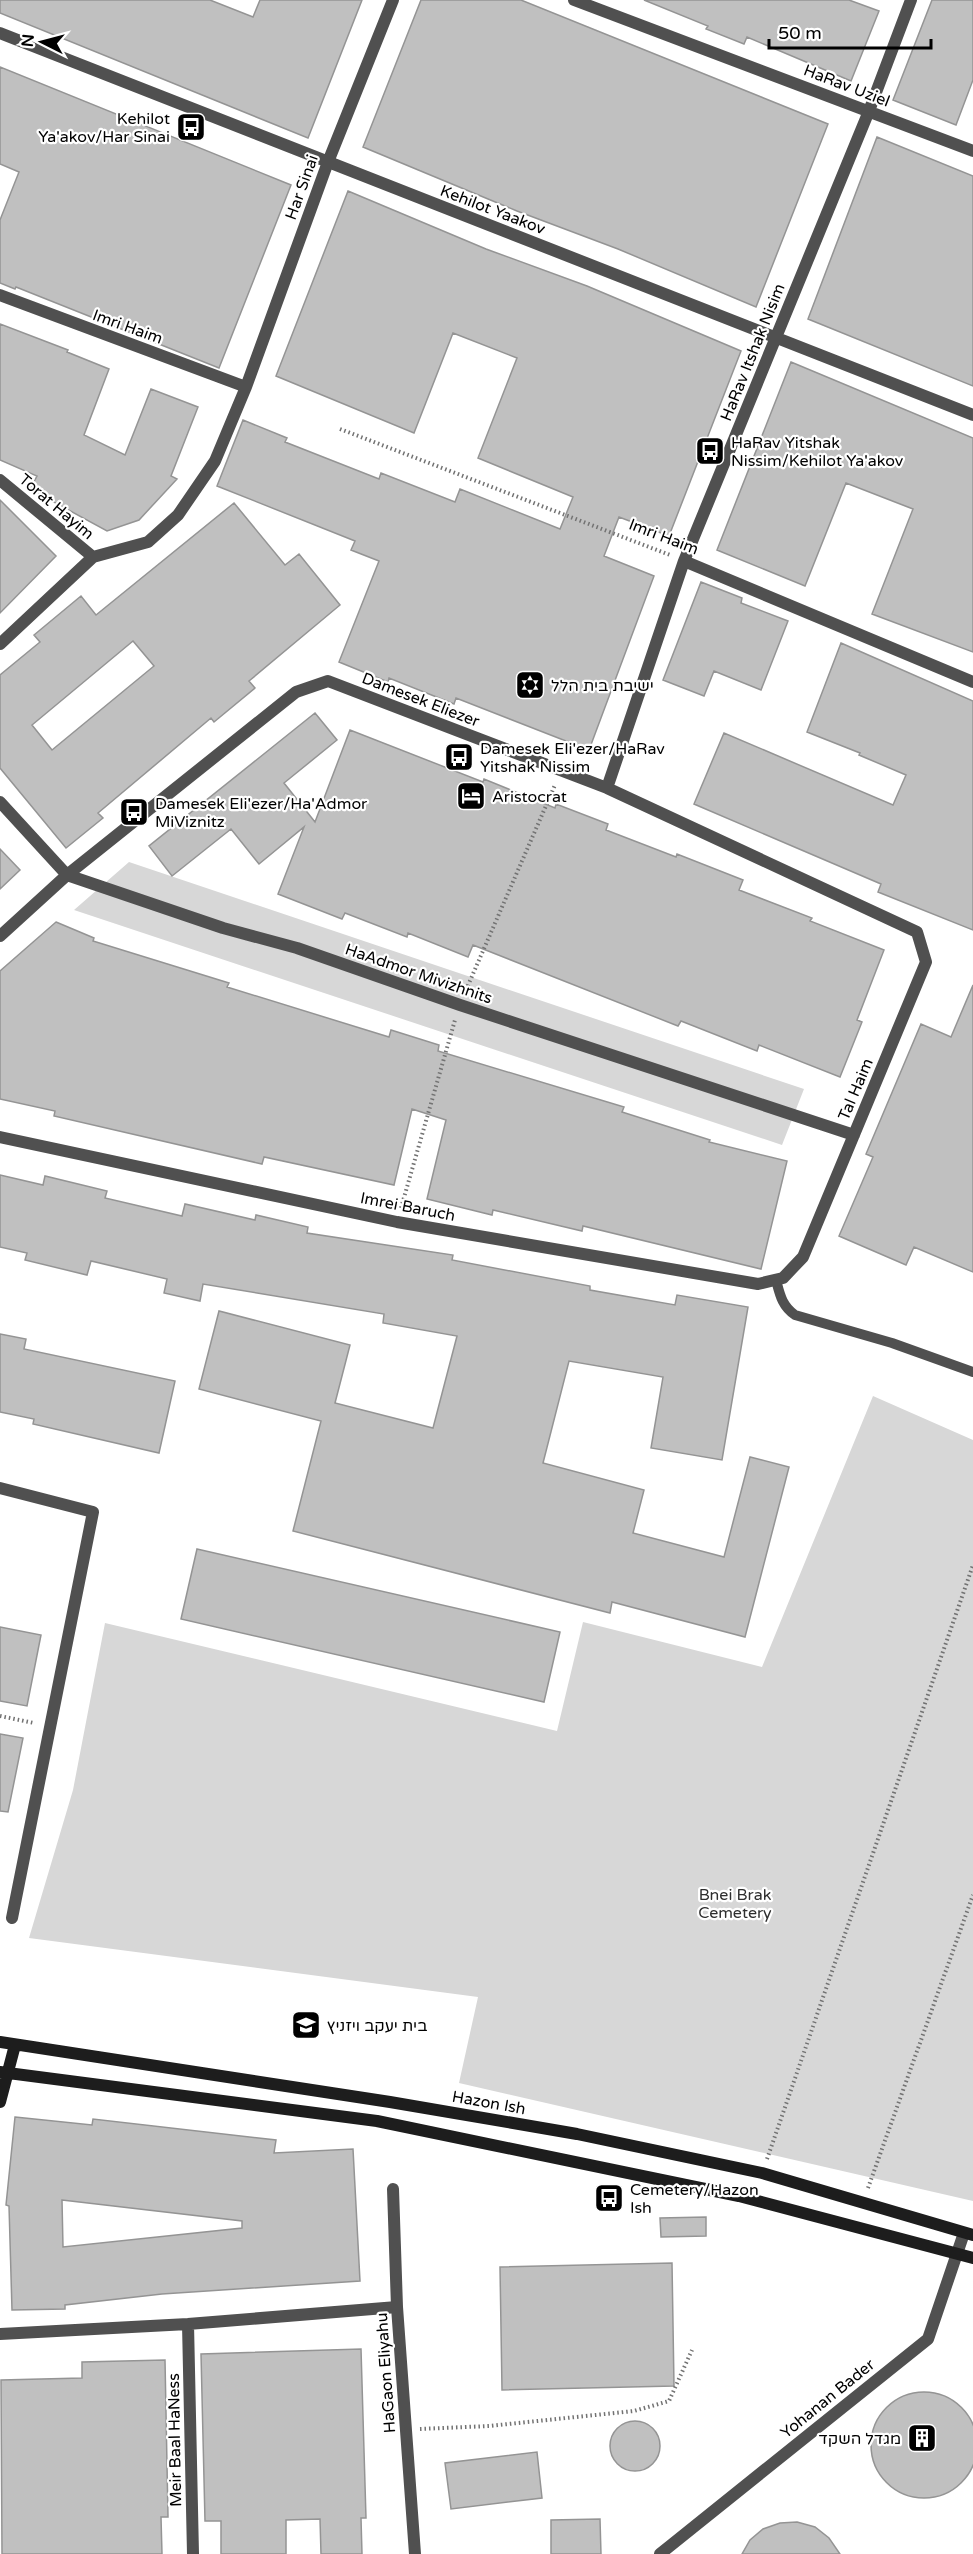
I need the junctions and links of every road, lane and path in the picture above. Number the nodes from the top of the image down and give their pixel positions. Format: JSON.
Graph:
{"nodes":[{"id":1,"x":393,"y":0,"type":"edge"},
{"id":2,"x":574,"y":0,"type":"edge"},
{"id":3,"x":911,"y":0,"type":"edge"},
{"id":4,"x":0,"y":33,"type":"edge"},
{"id":5,"x":869,"y":111,"type":"junction"},
{"id":6,"x":973,"y":151,"type":"edge"},
{"id":7,"x":328,"y":162,"type":"junction"},
{"id":8,"x":0,"y":296,"type":"edge"},
{"id":9,"x":775,"y":337,"type":"junction"},
{"id":10,"x":246,"y":387,"type":"junction"},
{"id":11,"x":973,"y":415,"type":"edge"},
{"id":12,"x":340,"y":429,"type":"dead end"},
{"id":13,"x":0,"y":480,"type":"edge"},
{"id":14,"x":93,"y":557,"type":"junction"},
{"id":15,"x":684,"y":561,"type":"junction"},
{"id":16,"x":0,"y":644,"type":"edge"},
{"id":17,"x":973,"y":682,"type":"edge"},
{"id":18,"x":607,"y":788,"type":"junction"},
{"id":19,"x":0,"y":802,"type":"edge"},
{"id":20,"x":67,"y":875,"type":"junction"},
{"id":21,"x":917,"y":932,"type":"joint"},
{"id":22,"x":0,"y":936,"type":"edge"},
{"id":23,"x":854,"y":1135,"type":"junction"},
{"id":24,"x":0,"y":1137,"type":"edge"},
{"id":25,"x":776,"y":1280,"type":"junction"},
{"id":26,"x":973,"y":1372,"type":"edge"},
{"id":27,"x":0,"y":1488,"type":"edge"},
{"id":28,"x":973,"y":1565,"type":"edge"},
{"id":29,"x":0,"y":1716,"type":"edge"},
{"id":30,"x":50,"y":1726,"type":"junction"},
{"id":31,"x":973,"y":1895,"type":"edge"},
{"id":32,"x":12,"y":1918,"type":"dead end"},
{"id":33,"x":0,"y":2042,"type":"edge"},
{"id":34,"x":15,"y":2045,"type":"junction"},
{"id":35,"x":4,"y":2073,"type":"edge"},
{"id":36,"x":0,"y":2102,"type":"edge"},
{"id":37,"x":762,"y":2173,"type":"junction"},
{"id":38,"x":393,"y":2189,"type":"dead end"},
{"id":39,"x":863,"y":2202,"type":"junction"},
{"id":40,"x":969,"y":2234,"type":"edge"},
{"id":41,"x":958,"y":2253,"type":"junction"},
{"id":42,"x":973,"y":2258,"type":"edge"},
{"id":43,"x":397,"y":2307,"type":"junction"},
{"id":44,"x":188,"y":2325,"type":"junction"},
{"id":45,"x":0,"y":2334,"type":"edge"},
{"id":46,"x":692,"y":2350,"type":"dead end"},
{"id":47,"x":405,"y":2429,"type":"junction"},
{"id":48,"x":193,"y":2554,"type":"edge"},
{"id":49,"x":415,"y":2554,"type":"edge"},
{"id":50,"x":660,"y":2554,"type":"edge"}],
"edges":[{"from":1,"to":7,"type":"street","name":"Har Sinai"},
{"from":2,"to":5,"type":"street","name":"HaRav Uziel"},
{"from":3,"to":5,"type":"street","name":"HaRav Itshak Nisim"},
{"from":4,"to":7,"type":"street","name":"Kehilot Yaakov"},
{"from":5,"to":6,"type":"street","name":"HaRav Uziel"},
{"from":5,"to":9,"type":"street","name":"HaRav Itshak Nisim"},
{"from":7,"to":9,"type":"street","name":"Kehilot Yaakov"},
{"from":7,"to":10,"type":"street","name":"Har Sinai"},
{"from":8,"to":10,"type":"street","name":"Imri Haim"},
{"from":9,"to":11,"type":"street","name":"Kehilot Yaakov"},
{"from":9,"to":15,"type":"street","name":"HaRav Itshak Nisim"},
{"from":10,"to":14,"type":"street","name":"Har Sinai"},
{"from":12,"to":15,"type":"path","name":"Imri Haim"},
{"from":13,"to":14,"type":"street","name":"Torat Hayim"},
{"from":14,"to":16,"type":"street"},
{"from":15,"to":17,"type":"street","name":"Imri Haim"},
{"from":15,"to":18,"type":"street","name":"HaRav Itshak Nisim"},
{"from":18,"to":20,"type":"street","name":"Damesek Eliezer"},
{"from":18,"to":21,"type":"street","name":"Damesek Eliezer"},
{"from":19,"to":20,"type":"street"},
{"from":20,"to":22,"type":"street","name":"Damesek Eliezer"},
{"from":20,"to":23,"type":"street","name":"HaAdmor Mivizhnits"},
{"from":21,"to":23,"type":"street","name":"Tal Haim"},
{"from":23,"to":25,"type":"street","name":"Tal Haim"},
{"from":24,"to":25,"type":"street","name":"Imrei Baruch"},
{"from":25,"to":26,"type":"lane"},
{"from":27,"to":30,"type":"street"},
{"from":28,"to":37,"type":"path"},
{"from":29,"to":30,"type":"path"},
{"from":30,"to":32,"type":"street"},
{"from":31,"to":39,"type":"path"},
{"from":33,"to":34,"type":"street","name":"Hazon Ish"},
{"from":34,"to":35,"type":"street"},
{"from":34,"to":37,"type":"street","name":"Hazon Ish"},
{"from":35,"to":36,"type":"street"},
{"from":35,"to":41,"type":"street"},
{"from":37,"to":39,"type":"street","name":"Hazon Ish"},
{"from":38,"to":43,"type":"street","name":"HaGaon Eliyahu"},
{"from":39,"to":40,"type":"street","name":"Hazon Ish"},
{"from":40,"to":41,"type":"street","name":"Yohanan Bader"},
{"from":41,"to":42,"type":"street"},
{"from":41,"to":50,"type":"street","name":"Yohanan Bader"},
{"from":43,"to":44,"type":"street"},
{"from":43,"to":47,"type":"street","name":"HaGaon Eliyahu"},
{"from":44,"to":45,"type":"street"},
{"from":44,"to":48,"type":"street","name":"Meir Baal HaNess"},
{"from":46,"to":47,"type":"path"},
{"from":47,"to":49,"type":"street","name":"HaGaon Eliyahu"}]}
